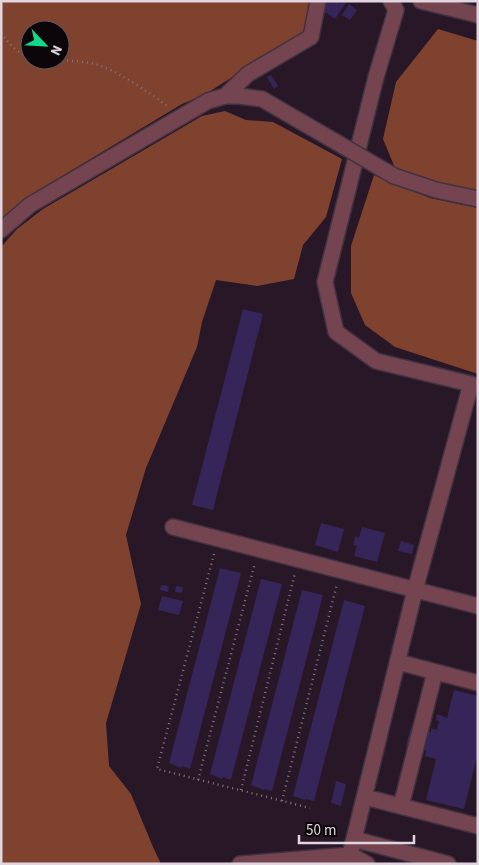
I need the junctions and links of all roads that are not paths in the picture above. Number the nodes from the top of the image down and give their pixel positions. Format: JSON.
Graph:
{"nodes":[{"id":1,"x":318,"y":1,"type":"edge"},
{"id":2,"x":391,"y":1,"type":"edge"},
{"id":3,"x":421,"y":1,"type":"edge"},
{"id":4,"x":478,"y":15,"type":"edge"},
{"id":5,"x":225,"y":96,"type":"junction"},
{"id":6,"x":478,"y":199,"type":"edge"},
{"id":7,"x":1,"y":230,"type":"edge"},
{"id":8,"x":474,"y":385,"type":"edge"},
{"id":9,"x":172,"y":527,"type":"dead end"},
{"id":10,"x":415,"y":590,"type":"junction"},
{"id":11,"x":478,"y":606,"type":"edge"},
{"id":12,"x":398,"y":662,"type":"junction"},
{"id":13,"x":435,"y":672,"type":"junction"},
{"id":14,"x":478,"y":683,"type":"edge"},
{"id":15,"x":364,"y":797,"type":"junction"},
{"id":16,"x":401,"y":806,"type":"junction"},
{"id":17,"x":478,"y":826,"type":"edge"},
{"id":18,"x":354,"y":839,"type":"junction"},
{"id":19,"x":350,"y":855,"type":"junction"},
{"id":20,"x":240,"y":864,"type":"edge"},
{"id":21,"x":367,"y":864,"type":"edge"},
{"id":22,"x":448,"y":864,"type":"edge"}],
"edges":[{"from":1,"to":5,"type":"street"},
{"from":2,"to":8,"type":"street"},
{"from":3,"to":4,"type":"street"},
{"from":5,"to":6,"type":"street","bridge":true},
{"from":5,"to":7,"type":"street"},
{"from":8,"to":10,"type":"street"},
{"from":9,"to":10,"type":"street"},
{"from":10,"to":11,"type":"street"},
{"from":10,"to":12,"type":"street"},
{"from":12,"to":13,"type":"street"},
{"from":12,"to":15,"type":"street"},
{"from":13,"to":14,"type":"street"},
{"from":13,"to":16,"type":"street"},
{"from":15,"to":16,"type":"street"},
{"from":15,"to":18,"type":"street"},
{"from":16,"to":17,"type":"street"},
{"from":18,"to":19,"type":"street"},
{"from":18,"to":22,"type":"street"},
{"from":19,"to":20,"type":"street"},
{"from":19,"to":21,"type":"street"}]}
